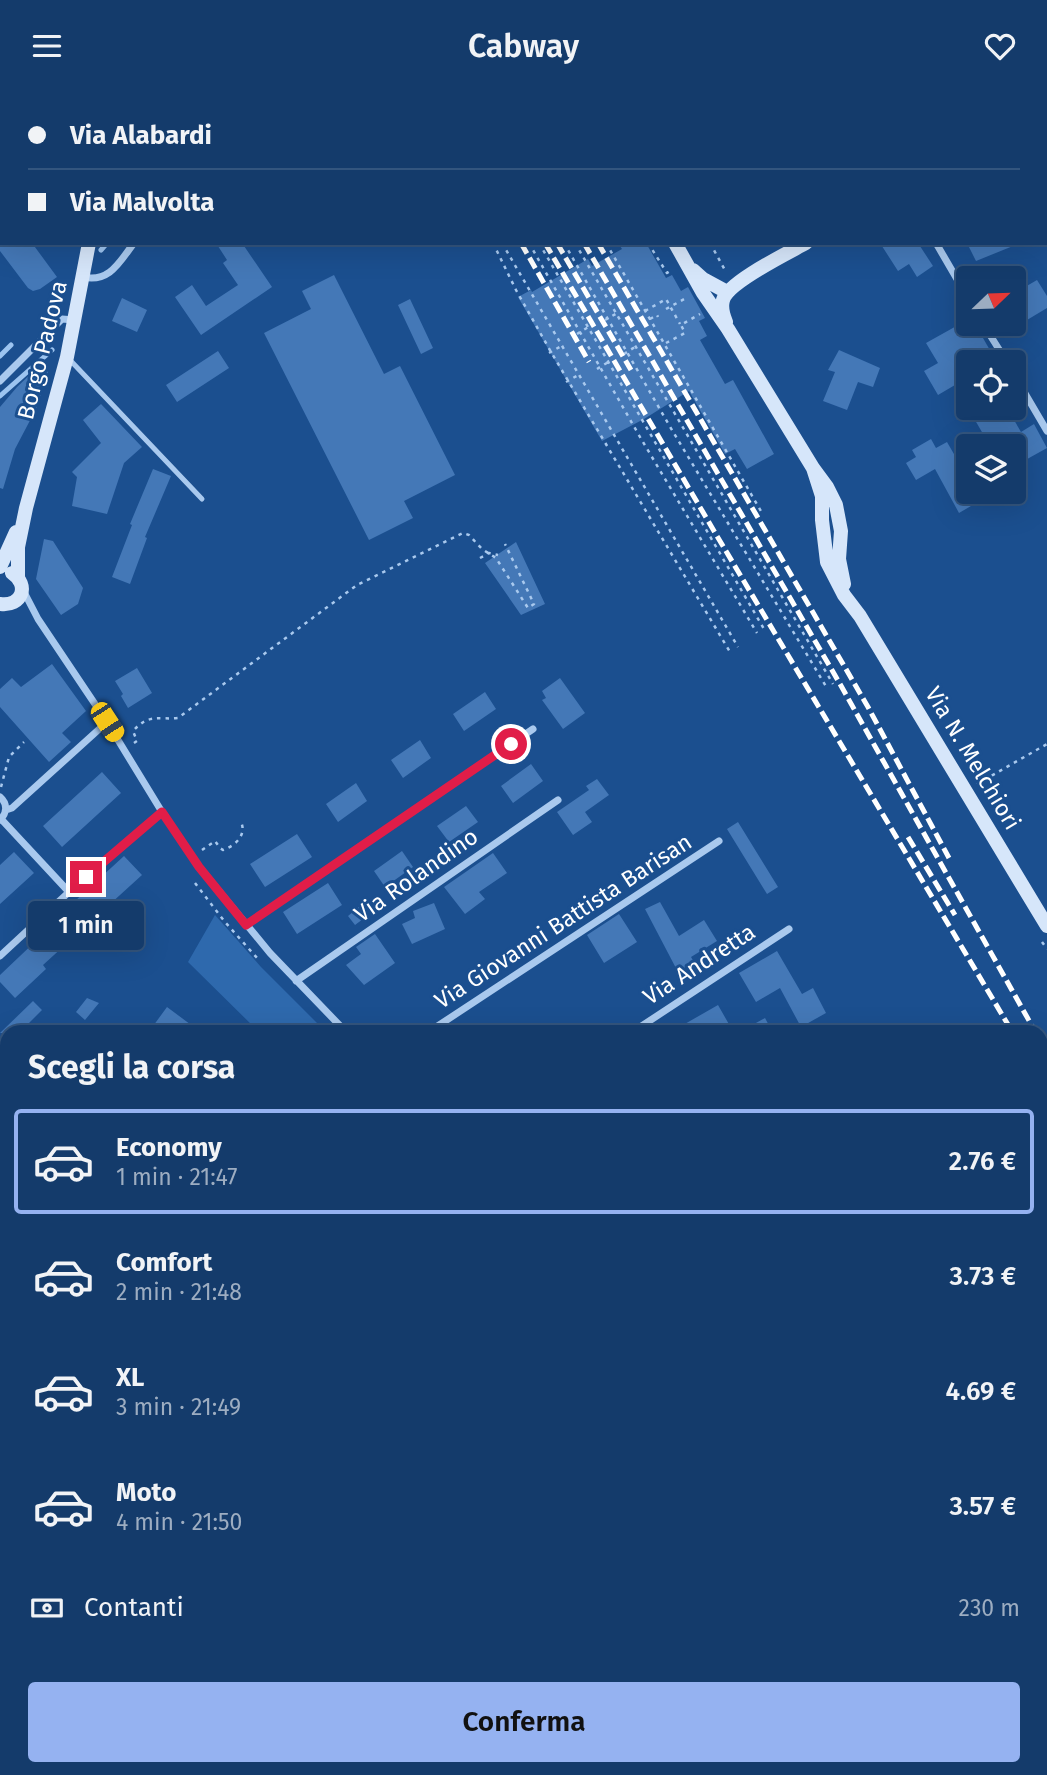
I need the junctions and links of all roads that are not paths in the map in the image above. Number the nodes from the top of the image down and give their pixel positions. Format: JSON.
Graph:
{"nodes":[{"id":1,"x":89,"y":245,"type":"edge"},
{"id":2,"x":132,"y":245,"type":"edge"},
{"id":3,"x":676,"y":245,"type":"edge"},
{"id":4,"x":803,"y":245,"type":"edge"},
{"id":5,"x":937,"y":245,"type":"edge"},
{"id":6,"x":682,"y":267,"type":"junction"},
{"id":7,"x":83,"y":277,"type":"junction"},
{"id":8,"x":956,"y":277,"type":"edge"},
{"id":9,"x":727,"y":292,"type":"junction"},
{"id":10,"x":75,"y":320,"type":"junction"},
{"id":11,"x":728,"y":329,"type":"junction"},
{"id":12,"x":67,"y":357,"type":"junction"},
{"id":13,"x":0,"y":381,"type":"edge"},
{"id":14,"x":1026,"y":395,"type":"edge"},
{"id":15,"x":1047,"y":431,"type":"edge"},
{"id":16,"x":202,"y":499,"type":"dead end"},
{"id":17,"x":26,"y":508,"type":"junction"},
{"id":18,"x":0,"y":567,"type":"edge"},
{"id":19,"x":0,"y":573,"type":"edge"},
{"id":20,"x":20,"y":582,"type":"junction"},
{"id":21,"x":5,"y":604,"type":"edge"},
{"id":22,"x":38,"y":619,"type":"junction"},
{"id":23,"x":107,"y":722,"type":"junction"},
{"id":24,"x":533,"y":729,"type":"dead end"},
{"id":25,"x":0,"y":797,"type":"edge"},
{"id":26,"x":558,"y":800,"type":"dead end"},
{"id":27,"x":6,"y":810,"type":"junction"},
{"id":28,"x":162,"y":812,"type":"junction"},
{"id":29,"x":1,"y":820,"type":"edge"},
{"id":30,"x":719,"y":841,"type":"dead end"},
{"id":31,"x":69,"y":892,"type":"junction"},
{"id":32,"x":246,"y":925,"type":"junction"},
{"id":33,"x":1047,"y":926,"type":"edge"},
{"id":34,"x":789,"y":929,"type":"dead end"},
{"id":35,"x":0,"y":956,"type":"edge"},
{"id":36,"x":296,"y":981,"type":"junction"},
{"id":37,"x":339,"y":1025,"type":"edge"},
{"id":38,"x":439,"y":1025,"type":"edge"},
{"id":39,"x":643,"y":1025,"type":"edge"}],
"edges":[{"from":1,"to":7,"type":"street","name":"Borgo Padova"},
{"from":2,"to":7,"type":"street"},
{"from":3,"to":6,"type":"street","name":"Via N. Melchiori"},
{"from":4,"to":9,"type":"street"},
{"from":5,"to":8,"type":"street"},
{"from":6,"to":9,"type":"street","name":"Via N. Melchiori"},
{"from":6,"to":11,"type":"street","name":"Via N. Melchiori"},
{"from":7,"to":10,"type":"street","name":"Borgo Padova"},
{"from":9,"to":11,"type":"street","name":"Via N. Melchiori"},
{"from":10,"to":12,"type":"street","name":"Borgo Padova"},
{"from":10,"to":13,"type":"street"},
{"from":11,"to":33,"type":"street","name":"Via N. Melchiori"},
{"from":12,"to":16,"type":"lane"},
{"from":12,"to":17,"type":"street","name":"Borgo Padova"},
{"from":14,"to":15,"type":"street"},
{"from":17,"to":18,"type":"street","name":"Borgo Padova"},
{"from":17,"to":20,"type":"street","name":"Borgo Padova"},
{"from":19,"to":20,"type":"street"},
{"from":20,"to":21,"type":"street"},
{"from":20,"to":22,"type":"street"},
{"from":21,"to":22,"type":"street"},
{"from":22,"to":23,"type":"street"},
{"from":23,"to":27,"type":"street"},
{"from":23,"to":28,"type":"street"},
{"from":24,"to":32,"type":"street"},
{"from":25,"to":27,"type":"street"},
{"from":26,"to":36,"type":"street","name":"Via Rolandino"},
{"from":27,"to":29,"type":"street"},
{"from":28,"to":31,"type":"street"},
{"from":28,"to":32,"type":"street"},
{"from":29,"to":31,"type":"street"},
{"from":30,"to":38,"type":"street","name":"Via Giovanni Battista Barisan"},
{"from":31,"to":35,"type":"street"},
{"from":32,"to":36,"type":"street"},
{"from":34,"to":39,"type":"street","name":"Via Andretta"},
{"from":36,"to":37,"type":"street"}]}
